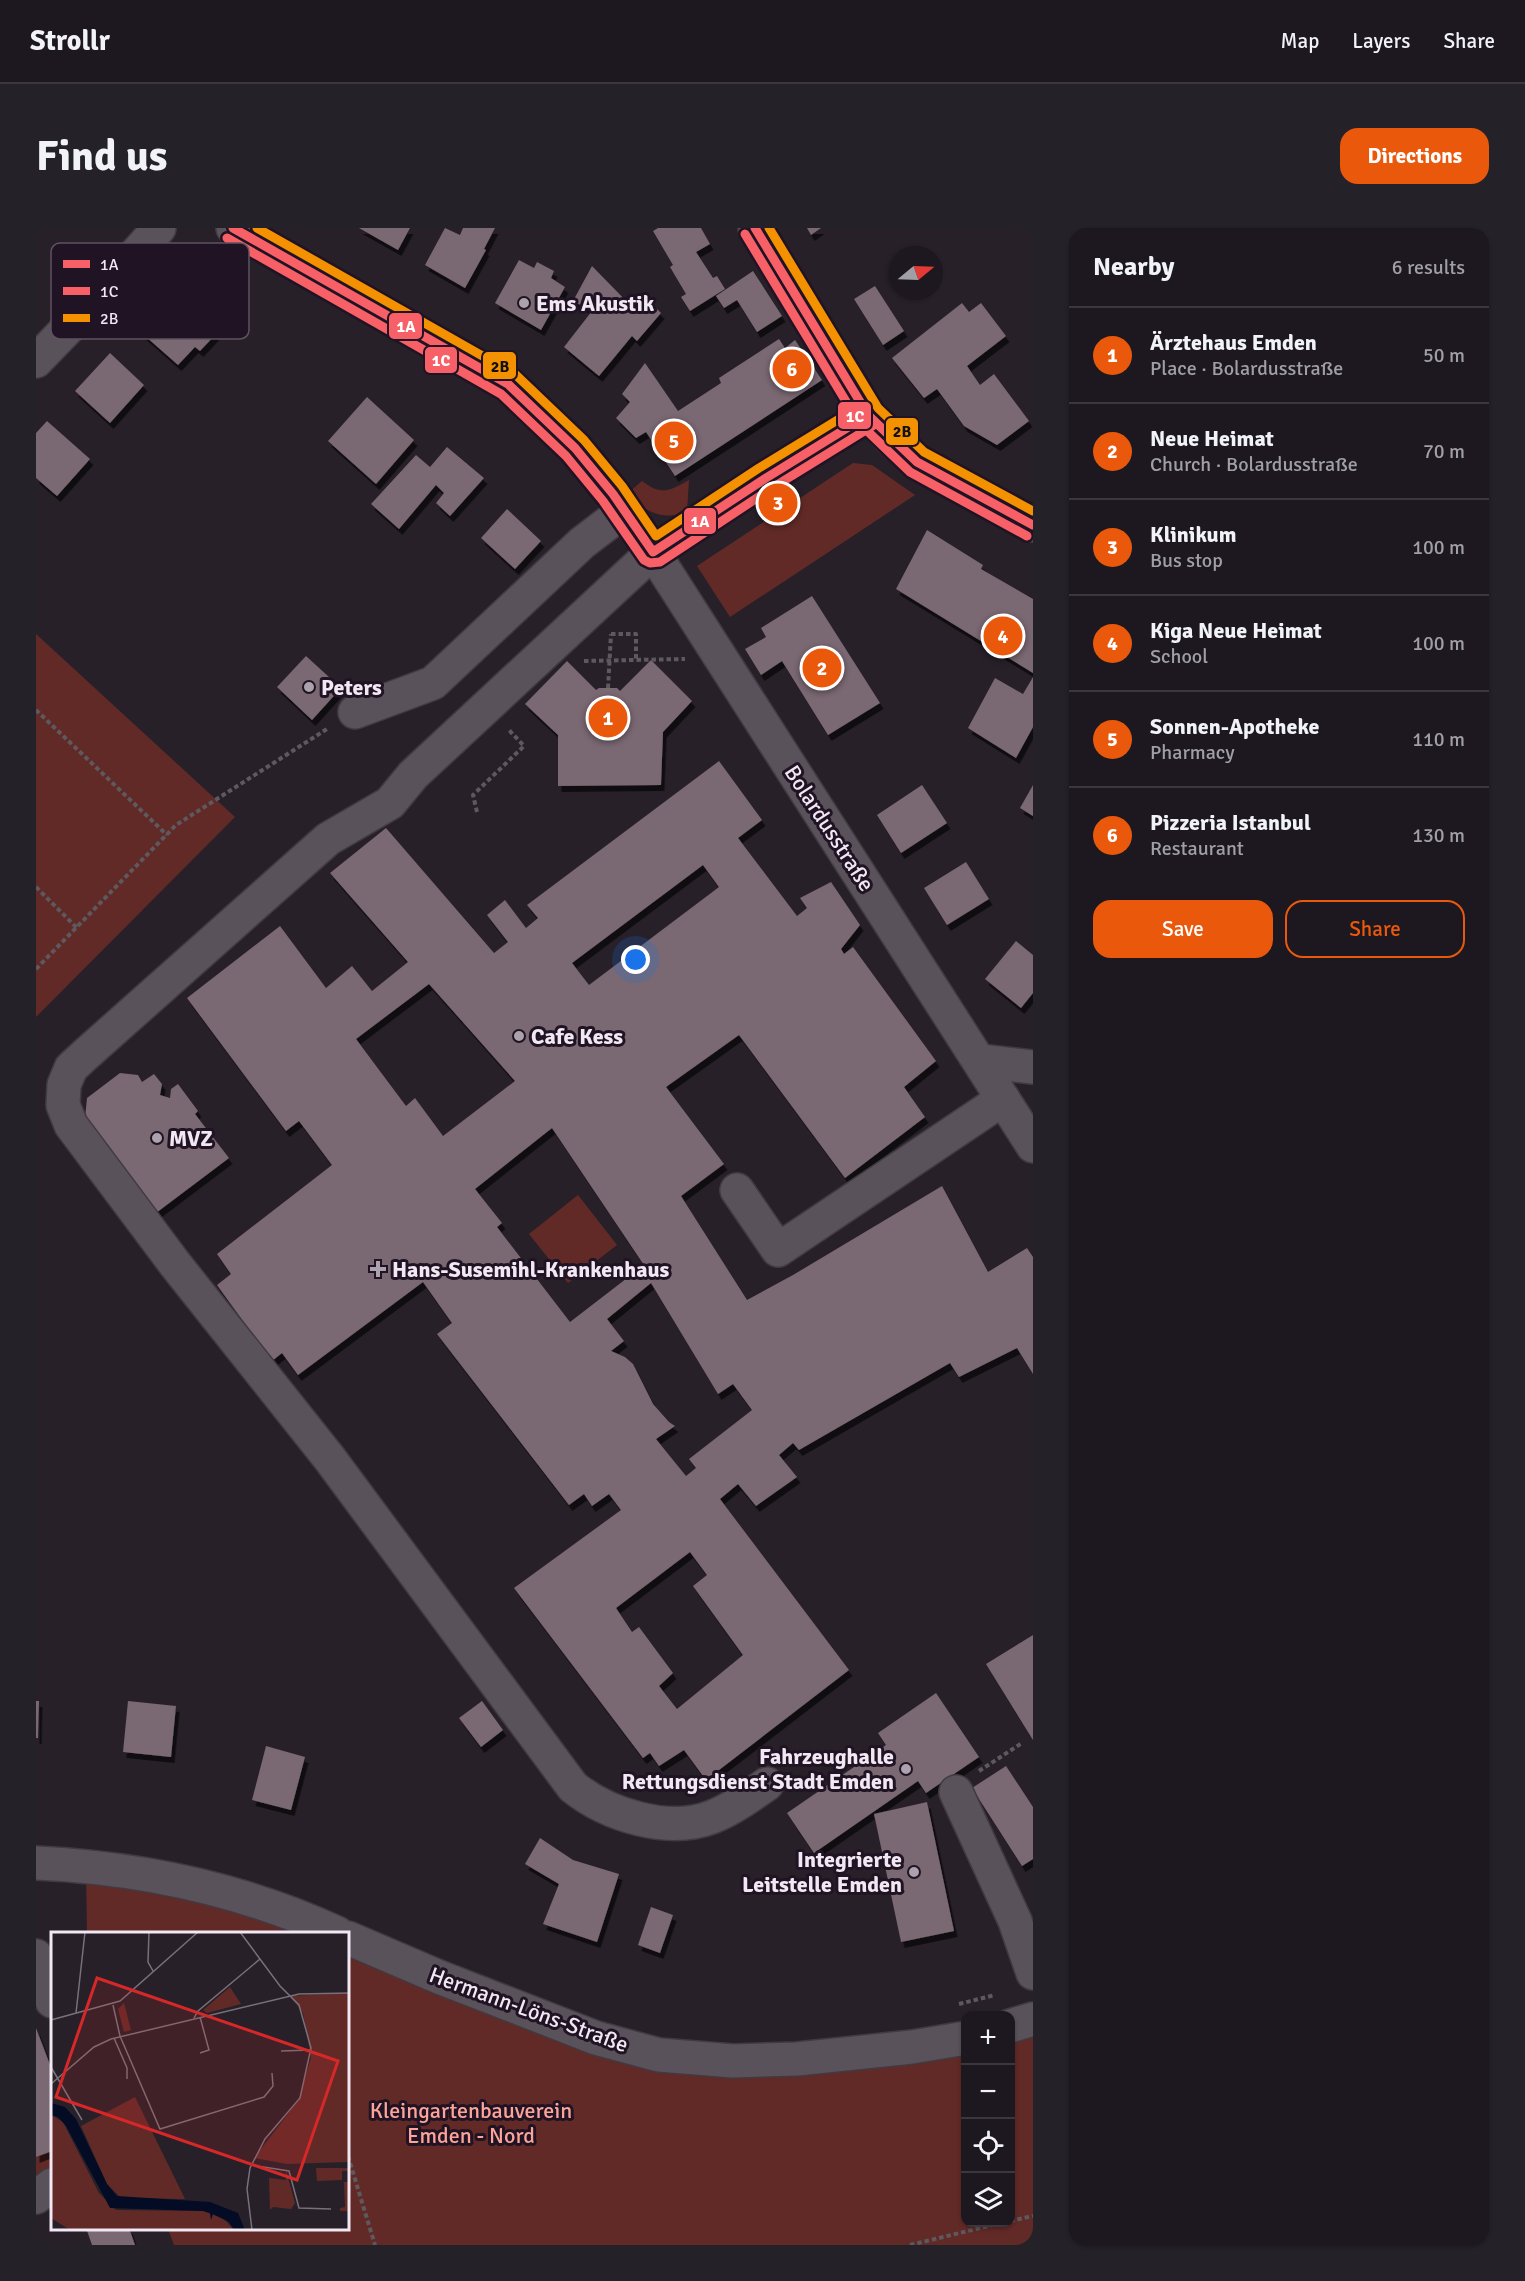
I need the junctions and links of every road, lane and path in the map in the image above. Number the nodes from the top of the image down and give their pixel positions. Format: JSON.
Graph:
{"nodes":[{"id":1,"x":159,"y":228,"type":"edge"},
{"id":2,"x":233,"y":228,"type":"edge"},
{"id":3,"x":755,"y":228,"type":"edge"},
{"id":4,"x":146,"y":243,"type":"edge"},
{"id":5,"x":58,"y":339,"type":"edge"},
{"id":6,"x":36,"y":362,"type":"edge"},
{"id":7,"x":868,"y":416,"type":"junction"},
{"id":8,"x":624,"y":511,"type":"junction"},
{"id":9,"x":1033,"y":525,"type":"edge"},
{"id":10,"x":653,"y":552,"type":"junction"},
{"id":11,"x":600,"y":622,"type":"junction"},
{"id":12,"x":721,"y":658,"type":"junction"},
{"id":13,"x":611,"y":660,"type":"junction"},
{"id":14,"x":636,"y":660,"type":"junction"},
{"id":15,"x":535,"y":661,"type":"junction"},
{"id":16,"x":608,"y":688,"type":"dead end"},
{"id":17,"x":487,"y":707,"type":"junction"},
{"id":18,"x":36,"y":710,"type":"edge"},
{"id":19,"x":355,"y":712,"type":"joint"},
{"id":20,"x":477,"y":813,"type":"dead end"},
{"id":21,"x":167,"y":835,"type":"junction"},
{"id":22,"x":36,"y":887,"type":"edge"},
{"id":23,"x":77,"y":927,"type":"junction"},
{"id":24,"x":36,"y":969,"type":"edge"},
{"id":25,"x":980,"y":1061,"type":"junction"},
{"id":26,"x":1033,"y":1067,"type":"edge"},
{"id":27,"x":1003,"y":1099,"type":"junction"},
{"id":28,"x":1033,"y":1146,"type":"edge"},
{"id":29,"x":737,"y":1190,"type":"dead end"},
{"id":30,"x":1022,"y":1743,"type":"dead end"},
{"id":31,"x":767,"y":1784,"type":"dead end"},
{"id":32,"x":956,"y":1792,"type":"joint"},
{"id":33,"x":36,"y":1863,"type":"edge"},
{"id":34,"x":335,"y":1932,"type":"edge"},
{"id":35,"x":350,"y":1939,"type":"edge"},
{"id":36,"x":36,"y":1956,"type":"edge"},
{"id":37,"x":1033,"y":1973,"type":"edge"},
{"id":38,"x":1004,"y":1992,"type":"dead end"},
{"id":39,"x":51,"y":1998,"type":"edge"},
{"id":40,"x":954,"y":2005,"type":"dead end"},
{"id":41,"x":1033,"y":2019,"type":"edge"},
{"id":42,"x":1015,"y":2025,"type":"edge"},
{"id":43,"x":961,"y":2039,"type":"edge"},
{"id":44,"x":350,"y":2163,"type":"edge"},
{"id":45,"x":51,"y":2186,"type":"edge"},
{"id":46,"x":36,"y":2197,"type":"edge"},
{"id":47,"x":1033,"y":2216,"type":"edge"},
{"id":48,"x":1015,"y":2220,"type":"edge"},
{"id":49,"x":988,"y":2227,"type":"edge"},
{"id":50,"x":375,"y":2245,"type":"edge"},
{"id":51,"x":910,"y":2245,"type":"edge"}],
"edges":[{"from":1,"to":4,"type":"street"},
{"from":2,"to":8,"type":"street","name":"Bolardusstraße"},
{"from":3,"to":7,"type":"street"},
{"from":5,"to":6,"type":"street"},
{"from":7,"to":9,"type":"street"},
{"from":7,"to":10,"type":"street"},
{"from":8,"to":10,"type":"street","name":"Bolardusstraße"},
{"from":8,"to":19,"type":"street"},
{"from":10,"to":11,"type":"street"},
{"from":10,"to":12,"type":"street","name":"Bolardusstraße"},
{"from":11,"to":13,"type":"path"},
{"from":11,"to":14,"type":"path"},
{"from":11,"to":15,"type":"street"},
{"from":12,"to":14,"type":"path"},
{"from":12,"to":25,"type":"street","name":"Bolardusstraße"},
{"from":13,"to":14,"type":"path"},
{"from":13,"to":15,"type":"path"},
{"from":13,"to":16,"type":"path"},
{"from":15,"to":17,"type":"street"},
{"from":17,"to":20,"type":"path"},
{"from":17,"to":31,"type":"street"},
{"from":18,"to":21,"type":"path"},
{"from":19,"to":21,"type":"path"},
{"from":21,"to":23,"type":"path"},
{"from":22,"to":23,"type":"path"},
{"from":23,"to":24,"type":"path"},
{"from":25,"to":26,"type":"street"},
{"from":25,"to":27,"type":"street","name":"Bolardusstraße"},
{"from":27,"to":28,"type":"street","name":"Bolardusstraße"},
{"from":27,"to":29,"type":"street"},
{"from":30,"to":32,"type":"path"},
{"from":32,"to":37,"type":"street"},
{"from":33,"to":34,"type":"street"},
{"from":35,"to":43,"type":"street","name":"Hermann-Löns-Straße"},
{"from":36,"to":39,"type":"street"},
{"from":38,"to":40,"type":"path"},
{"from":41,"to":42,"type":"street"},
{"from":44,"to":50,"type":"path"},
{"from":45,"to":46,"type":"street"},
{"from":47,"to":48,"type":"path"},
{"from":49,"to":51,"type":"path"}]}
